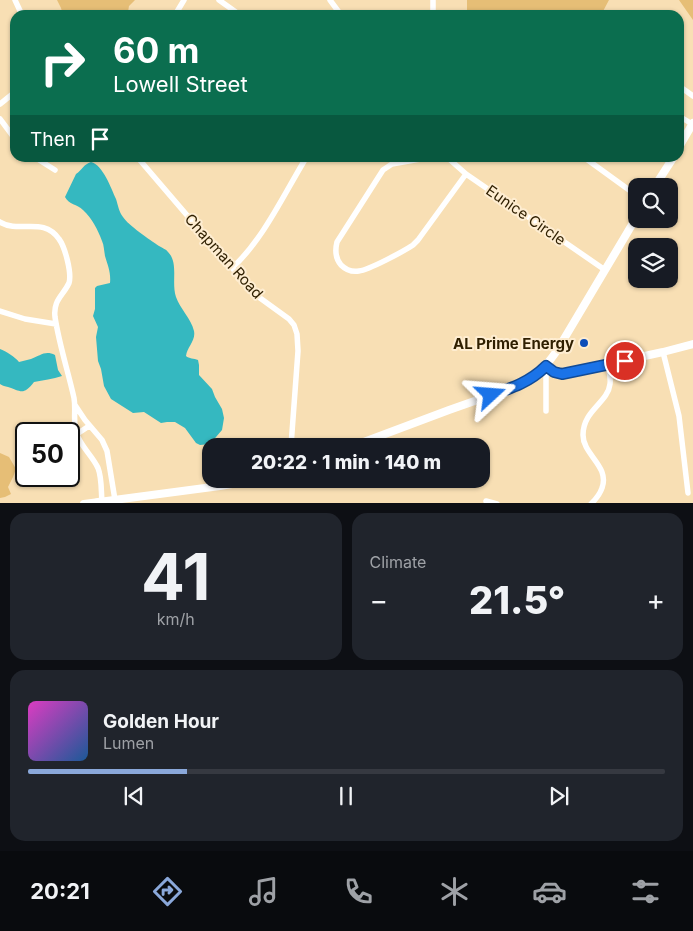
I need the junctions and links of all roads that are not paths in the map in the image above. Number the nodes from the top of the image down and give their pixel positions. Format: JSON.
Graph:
{"nodes":[{"id":1,"x":219,"y":0,"type":"edge"},
{"id":2,"x":233,"y":10,"type":"edge"},
{"id":3,"x":10,"y":96,"type":"edge"},
{"id":4,"x":0,"y":104,"type":"edge"},
{"id":5,"x":0,"y":119,"type":"edge"},
{"id":6,"x":693,"y":124,"type":"edge"},
{"id":7,"x":10,"y":132,"type":"edge"},
{"id":8,"x":684,"y":139,"type":"edge"},
{"id":9,"x":42,"y":162,"type":"edge"},
{"id":10,"x":141,"y":162,"type":"edge"},
{"id":11,"x":304,"y":162,"type":"edge"},
{"id":12,"x":403,"y":162,"type":"edge"},
{"id":13,"x":452,"y":162,"type":"edge"},
{"id":14,"x":591,"y":162,"type":"edge"},
{"id":15,"x":670,"y":162,"type":"edge"},
{"id":16,"x":55,"y":170,"type":"dead end"},
{"id":17,"x":466,"y":174,"type":"junction"},
{"id":18,"x":660,"y":178,"type":"edge"},
{"id":19,"x":628,"y":188,"type":"edge"},
{"id":20,"x":0,"y":222,"type":"edge"},
{"id":21,"x":630,"y":228,"type":"edge"},
{"id":22,"x":232,"y":268,"type":"junction"},
{"id":23,"x":605,"y":270,"type":"junction"},
{"id":24,"x":0,"y":311,"type":"edge"},
{"id":25,"x":56,"y":324,"type":"junction"},
{"id":26,"x":693,"y":344,"type":"edge"},
{"id":27,"x":663,"y":352,"type":"junction"},
{"id":28,"x":608,"y":365,"type":"junction"},
{"id":29,"x":546,"y":366,"type":"junction"},
{"id":30,"x":75,"y":405,"type":"junction"},
{"id":31,"x":546,"y":411,"type":"dead end"},
{"id":32,"x":75,"y":422,"type":"edge"},
{"id":33,"x":89,"y":426,"type":"junction"},
{"id":34,"x":80,"y":432,"type":"edge"},
{"id":35,"x":291,"y":438,"type":"edge"},
{"id":36,"x":374,"y":438,"type":"edge"},
{"id":37,"x":80,"y":442,"type":"edge"},
{"id":38,"x":205,"y":488,"type":"edge"},
{"id":39,"x":688,"y":493,"type":"dead end"},
{"id":40,"x":115,"y":500,"type":"junction"},
{"id":41,"x":486,"y":501,"type":"dead end"},
{"id":42,"x":99,"y":502,"type":"edge"},
{"id":43,"x":493,"y":503,"type":"edge"},
{"id":44,"x":592,"y":503,"type":"edge"}],
"edges":[{"from":1,"to":2,"type":"street"},
{"from":3,"to":4,"type":"street"},
{"from":5,"to":7,"type":"street"},
{"from":6,"to":8,"type":"main road"},
{"from":9,"to":16,"type":"street"},
{"from":10,"to":22,"type":"street","name":"Chapman Road"},
{"from":11,"to":22,"type":"street"},
{"from":12,"to":17,"type":"street"},
{"from":13,"to":17,"type":"street","name":"Eunice Circle"},
{"from":14,"to":19,"type":"street"},
{"from":15,"to":18,"type":"main road"},
{"from":17,"to":23,"type":"street","name":"Eunice Circle"},
{"from":20,"to":25,"type":"street"},
{"from":21,"to":23,"type":"main road"},
{"from":22,"to":35,"type":"street","name":"Chapman Road"},
{"from":23,"to":29,"type":"main road"},
{"from":24,"to":25,"type":"street"},
{"from":25,"to":30,"type":"street"},
{"from":26,"to":27,"type":"main road"},
{"from":27,"to":28,"type":"main road"},
{"from":27,"to":39,"type":"street"},
{"from":28,"to":29,"type":"main road"},
{"from":28,"to":44,"type":"street"},
{"from":29,"to":31,"type":"street"},
{"from":29,"to":36,"type":"main road"},
{"from":30,"to":32,"type":"street"},
{"from":30,"to":33,"type":"street"},
{"from":33,"to":34,"type":"street"},
{"from":33,"to":40,"type":"street"},
{"from":37,"to":42,"type":"street"},
{"from":38,"to":40,"type":"main road"},
{"from":40,"to":42,"type":"main road"},
{"from":41,"to":43,"type":"street"}]}
